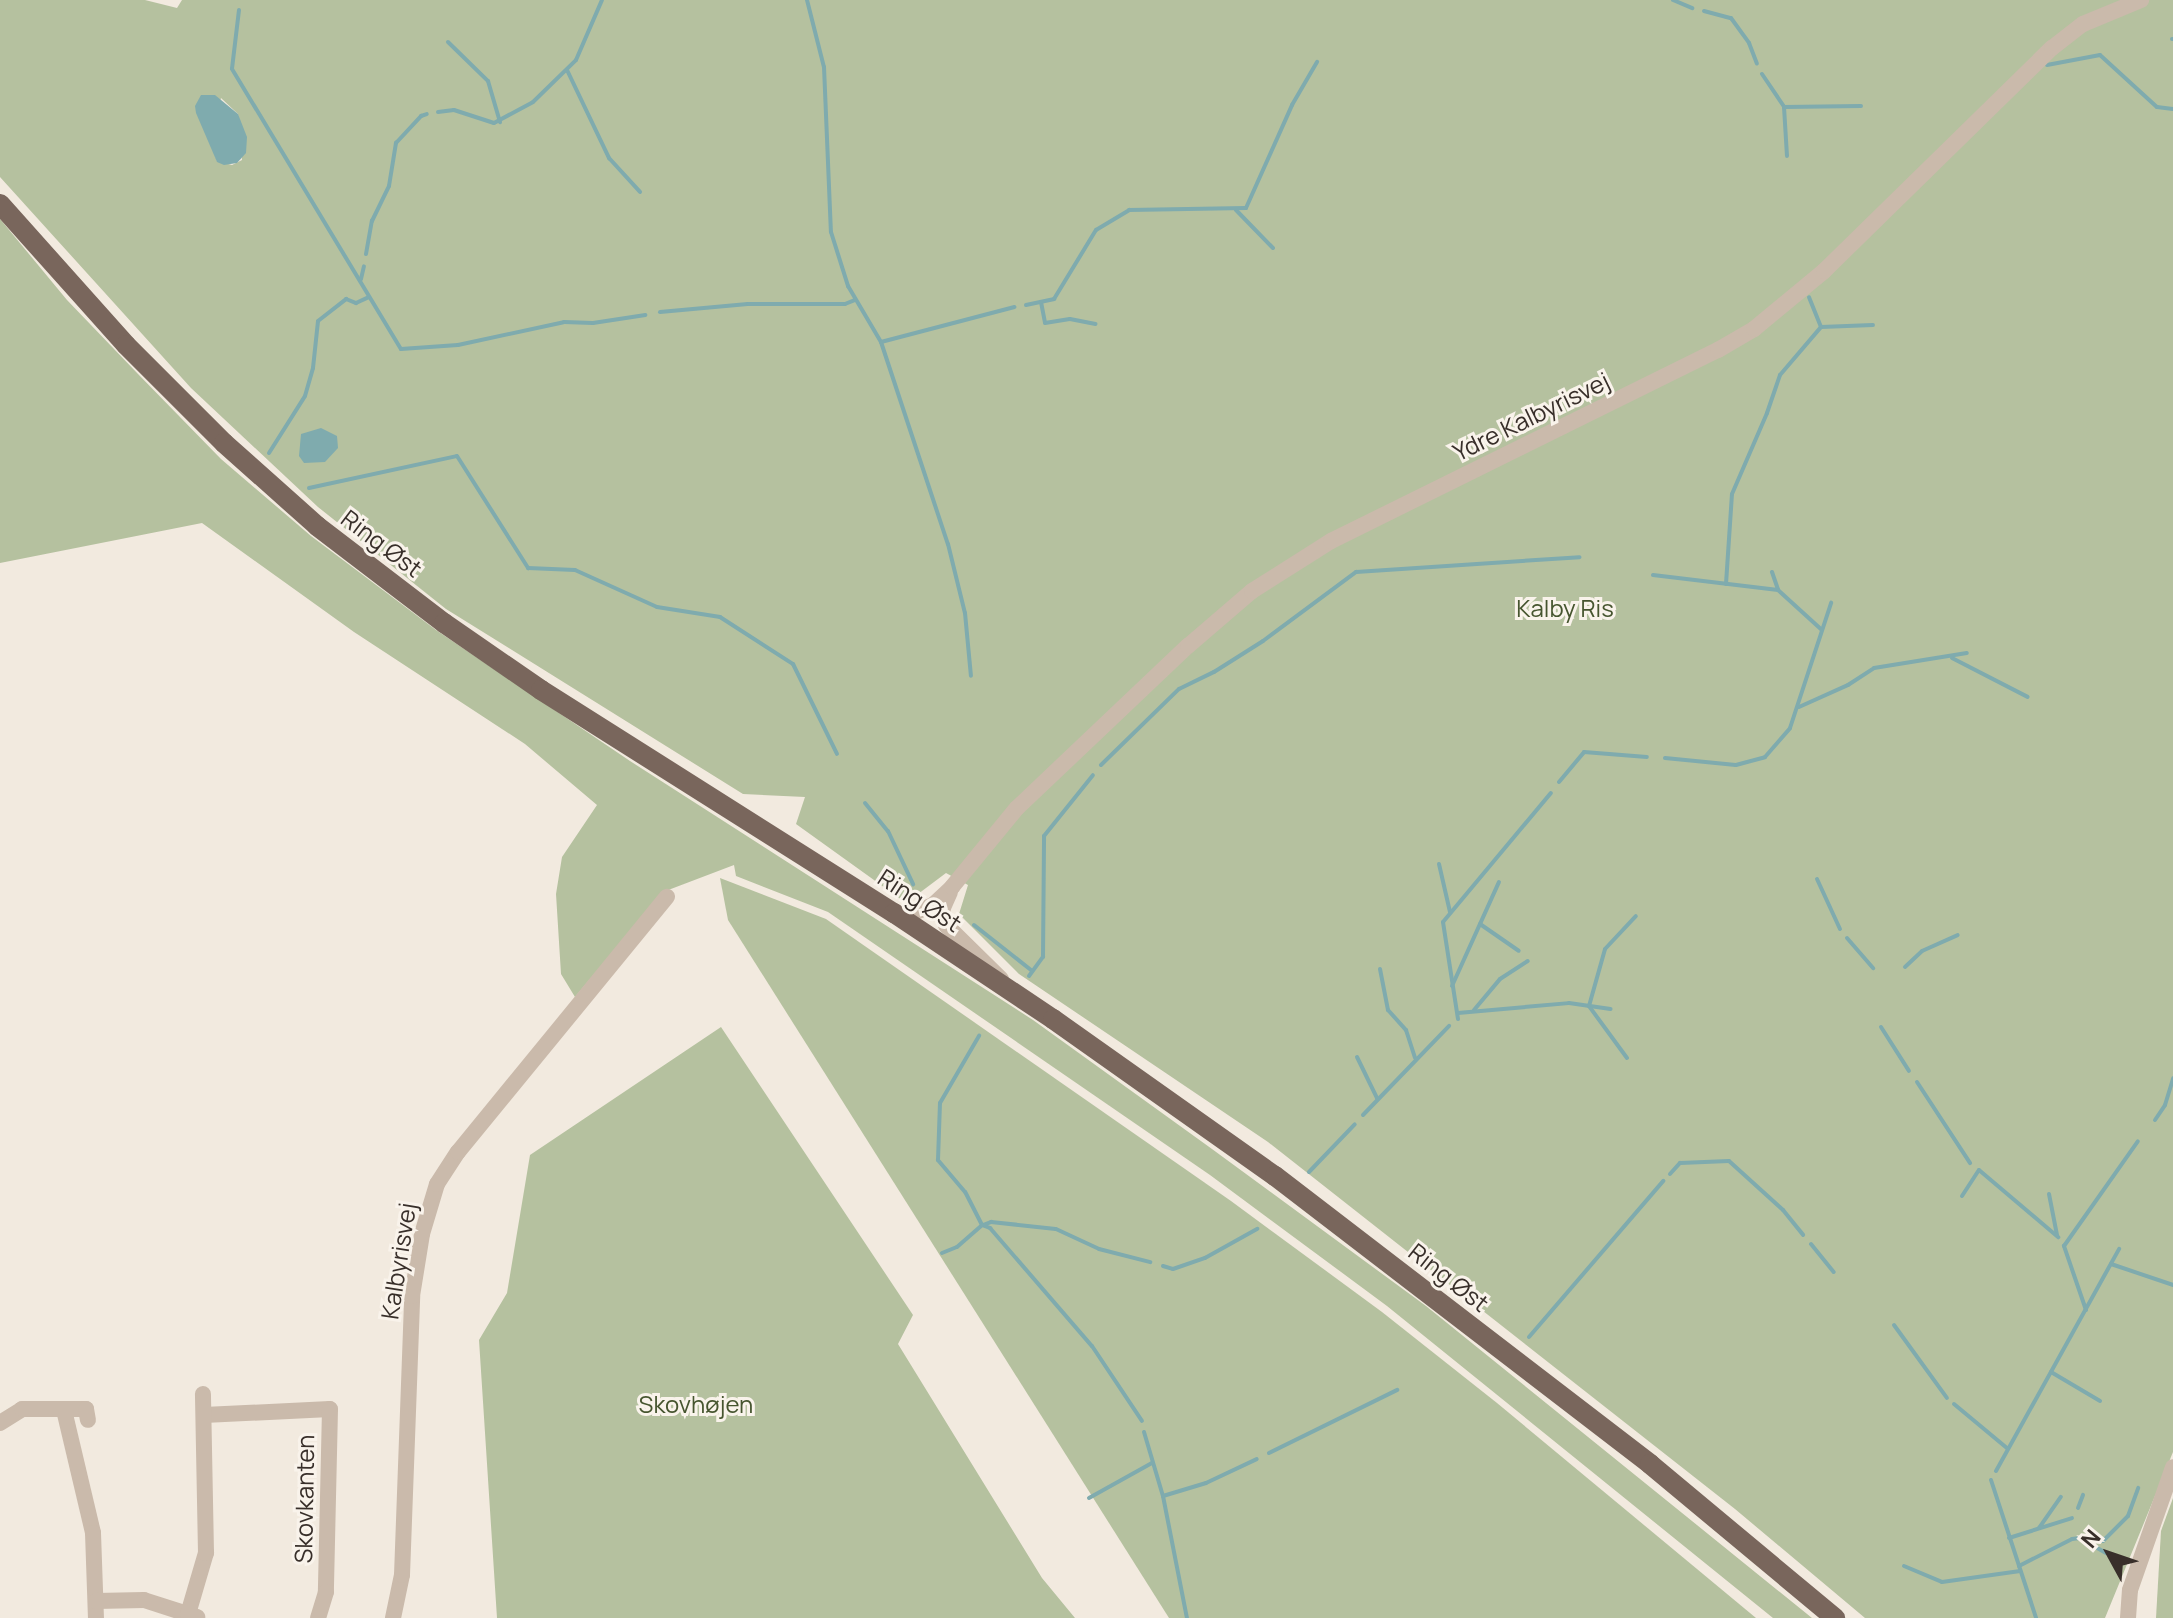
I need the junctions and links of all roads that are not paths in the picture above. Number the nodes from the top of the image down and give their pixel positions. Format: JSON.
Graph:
{"nodes":[{"id":1,"x":2141,"y":0,"type":"edge"},
{"id":2,"x":0,"y":204,"type":"edge"},
{"id":3,"x":952,"y":887,"type":"junction"},
{"id":4,"x":667,"y":897,"type":"dead end"},
{"id":5,"x":901,"y":918,"type":"junction"},
{"id":6,"x":1012,"y":992,"type":"junction"},
{"id":7,"x":203,"y":1394,"type":"dead end"},
{"id":8,"x":64,"y":1410,"type":"junction"},
{"id":9,"x":204,"y":1415,"type":"junction"},
{"id":10,"x":88,"y":1420,"type":"dead end"},
{"id":11,"x":0,"y":1423,"type":"edge"},
{"id":12,"x":2173,"y":1467,"type":"edge"},
{"id":13,"x":96,"y":1610,"type":"edge"},
{"id":14,"x":193,"y":1616,"type":"edge"},
{"id":15,"x":318,"y":1618,"type":"edge"},
{"id":16,"x":393,"y":1618,"type":"edge"},
{"id":17,"x":1835,"y":1618,"type":"edge"},
{"id":18,"x":2128,"y":1618,"type":"edge"}],
"edges":[{"from":1,"to":3,"type":"street","name":"Ydre Kalbyrisvej"},
{"from":2,"to":5,"type":"main road","name":"Ring Øst"},
{"from":3,"to":5,"type":"street","name":"Ydre Kalbyrisvej"},
{"from":3,"to":6,"type":"street"},
{"from":4,"to":16,"type":"street","name":"Kalbyrisvej"},
{"from":5,"to":6,"type":"main road","name":"Ring Øst"},
{"from":6,"to":17,"type":"main road","name":"Ring Øst"},
{"from":7,"to":9,"type":"street"},
{"from":8,"to":10,"type":"street"},
{"from":8,"to":11,"type":"street"},
{"from":8,"to":13,"type":"street"},
{"from":9,"to":14,"type":"street"},
{"from":9,"to":15,"type":"street","name":"Skovkanten"},
{"from":12,"to":18,"type":"street"},
{"from":13,"to":14,"type":"street"}]}
